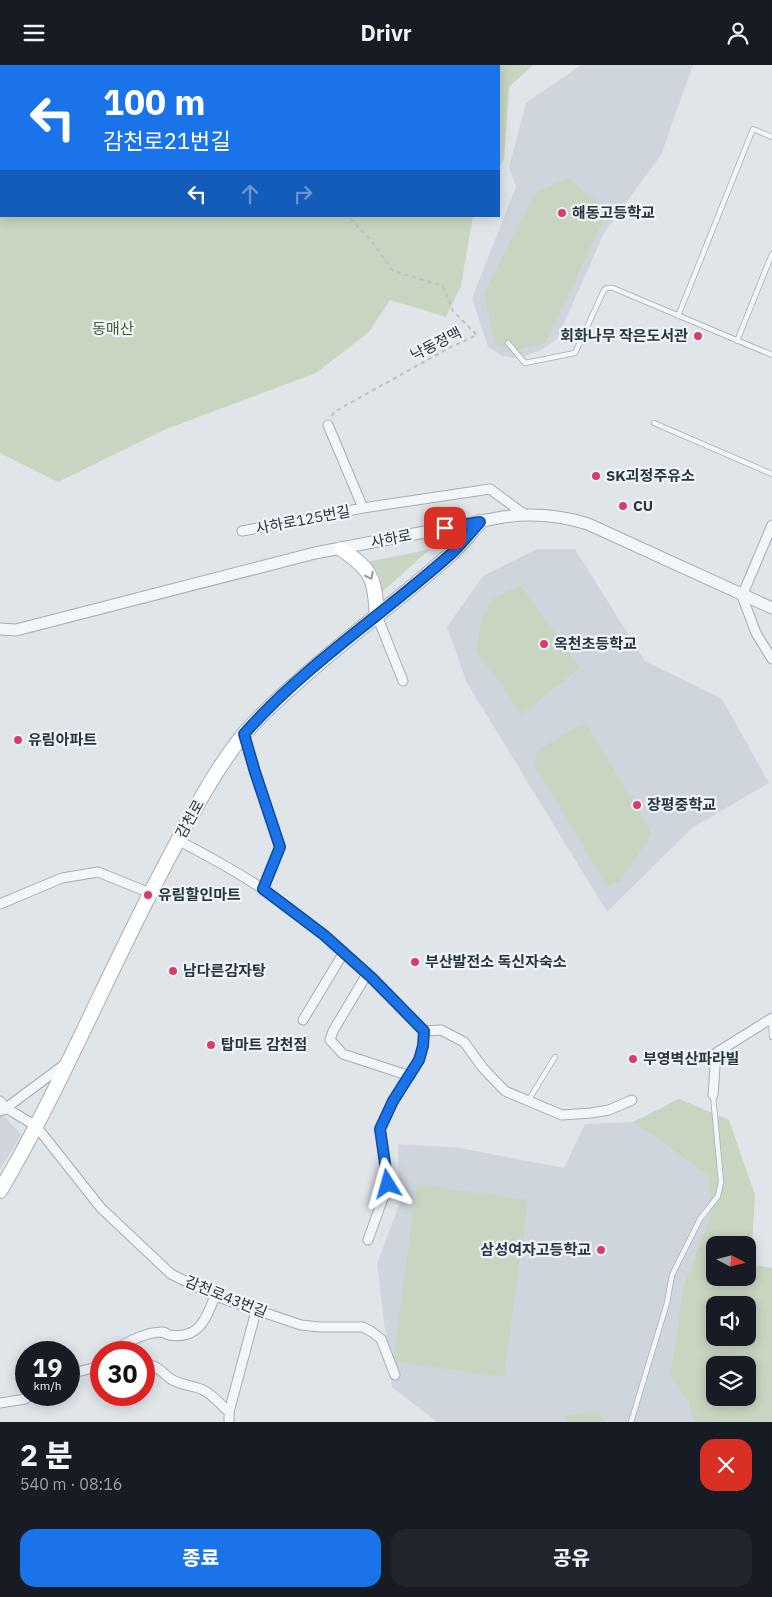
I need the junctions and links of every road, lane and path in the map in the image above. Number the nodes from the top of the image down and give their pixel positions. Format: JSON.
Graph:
{"nodes":[{"id":1,"x":772,"y":137,"type":"edge"},
{"id":2,"x":348,"y":217,"type":"edge"},
{"id":3,"x":772,"y":254,"type":"edge"},
{"id":4,"x":678,"y":316,"type":"junction"},
{"id":5,"x":737,"y":341,"type":"junction"},
{"id":6,"x":508,"y":343,"type":"dead end"},
{"id":7,"x":772,"y":355,"type":"edge"},
{"id":8,"x":654,"y":423,"type":"dead end"},
{"id":9,"x":328,"y":425,"type":"joint"},
{"id":10,"x":772,"y":474,"type":"edge"},
{"id":11,"x":363,"y":508,"type":"junction"},
{"id":12,"x":524,"y":514,"type":"junction"},
{"id":13,"x":480,"y":522,"type":"junction"},
{"id":14,"x":772,"y":525,"type":"edge"},
{"id":15,"x":242,"y":531,"type":"dead end"},
{"id":16,"x":341,"y":549,"type":"junction"},
{"id":17,"x":742,"y":596,"type":"junction"},
{"id":18,"x":772,"y":608,"type":"edge"},
{"id":19,"x":377,"y":616,"type":"junction"},
{"id":20,"x":0,"y":629,"type":"edge"},
{"id":21,"x":772,"y":659,"type":"edge"},
{"id":22,"x":403,"y":681,"type":"dead end"},
{"id":23,"x":244,"y":734,"type":"junction"},
{"id":24,"x":178,"y":840,"type":"junction"},
{"id":25,"x":263,"y":889,"type":"junction"},
{"id":26,"x":150,"y":893,"type":"junction"},
{"id":27,"x":0,"y":904,"type":"edge"},
{"id":28,"x":344,"y":952,"type":"junction"},
{"id":29,"x":368,"y":974,"type":"junction"},
{"id":30,"x":772,"y":1018,"type":"edge"},
{"id":31,"x":303,"y":1020,"type":"dead end"},
{"id":32,"x":424,"y":1031,"type":"junction"},
{"id":33,"x":772,"y":1037,"type":"edge"},
{"id":34,"x":555,"y":1057,"type":"dead end"},
{"id":35,"x":67,"y":1063,"type":"junction"},
{"id":36,"x":410,"y":1076,"type":"junction"},
{"id":37,"x":713,"y":1095,"type":"joint"},
{"id":38,"x":632,"y":1100,"type":"dead end"},
{"id":39,"x":528,"y":1101,"type":"junction"},
{"id":40,"x":2,"y":1107,"type":"edge"},
{"id":41,"x":36,"y":1125,"type":"junction"},
{"id":42,"x":0,"y":1191,"type":"edge"},
{"id":43,"x":368,"y":1240,"type":"dead end"},
{"id":44,"x":215,"y":1296,"type":"junction"},
{"id":45,"x":256,"y":1311,"type":"junction"},
{"id":46,"x":129,"y":1341,"type":"edge"},
{"id":47,"x":155,"y":1366,"type":"edge"},
{"id":48,"x":395,"y":1375,"type":"dead end"},
{"id":49,"x":15,"y":1401,"type":"edge"},
{"id":50,"x":0,"y":1403,"type":"edge"},
{"id":51,"x":229,"y":1412,"type":"junction"},
{"id":52,"x":229,"y":1422,"type":"edge"},
{"id":53,"x":631,"y":1422,"type":"edge"}],
"edges":[{"from":1,"to":4,"type":"lane"},
{"from":2,"to":9,"type":"path","name":"낙동정맥"},
{"from":3,"to":5,"type":"lane"},
{"from":4,"to":5,"type":"lane"},
{"from":4,"to":6,"type":"lane"},
{"from":5,"to":7,"type":"lane"},
{"from":8,"to":10,"type":"lane"},
{"from":9,"to":11,"type":"street","name":"사하로125번길"},
{"from":11,"to":12,"type":"street","name":"사하로125번길"},
{"from":11,"to":15,"type":"street","name":"사하로125번길"},
{"from":12,"to":13,"type":"street","name":"사하로"},
{"from":12,"to":17,"type":"street","name":"사하로"},
{"from":13,"to":16,"type":"street","name":"사하로"},
{"from":13,"to":19,"type":"main road","name":"감천로"},
{"from":14,"to":17,"type":"street"},
{"from":16,"to":19,"type":"main road","one_way":true},
{"from":16,"to":20,"type":"street","name":"사하로"},
{"from":17,"to":18,"type":"street","name":"사하로"},
{"from":17,"to":21,"type":"street"},
{"from":19,"to":22,"type":"street"},
{"from":19,"to":23,"type":"main road","name":"감천로"},
{"from":23,"to":24,"type":"main road","name":"감천로"},
{"from":23,"to":25,"type":"street"},
{"from":24,"to":25,"type":"street"},
{"from":24,"to":26,"type":"main road","name":"감천로"},
{"from":25,"to":28,"type":"street"},
{"from":26,"to":27,"type":"street"},
{"from":26,"to":35,"type":"main road","name":"감천로"},
{"from":28,"to":29,"type":"street"},
{"from":28,"to":31,"type":"street"},
{"from":29,"to":32,"type":"street"},
{"from":29,"to":36,"type":"street"},
{"from":30,"to":33,"type":"lane"},
{"from":30,"to":37,"type":"street"},
{"from":32,"to":36,"type":"street"},
{"from":32,"to":39,"type":"street"},
{"from":34,"to":39,"type":"lane"},
{"from":35,"to":40,"type":"street"},
{"from":35,"to":41,"type":"main road","name":"감천로"},
{"from":36,"to":43,"type":"street"},
{"from":37,"to":53,"type":"lane"},
{"from":38,"to":39,"type":"street"},
{"from":40,"to":41,"type":"street"},
{"from":41,"to":42,"type":"main road","name":"감천로"},
{"from":41,"to":44,"type":"street","name":"감천로43번길"},
{"from":44,"to":45,"type":"street","name":"감천로43번길"},
{"from":44,"to":46,"type":"street"},
{"from":45,"to":48,"type":"street","name":"감천로43번길"},
{"from":45,"to":51,"type":"street"},
{"from":47,"to":51,"type":"street"},
{"from":49,"to":50,"type":"street"},
{"from":51,"to":52,"type":"street"}]}
